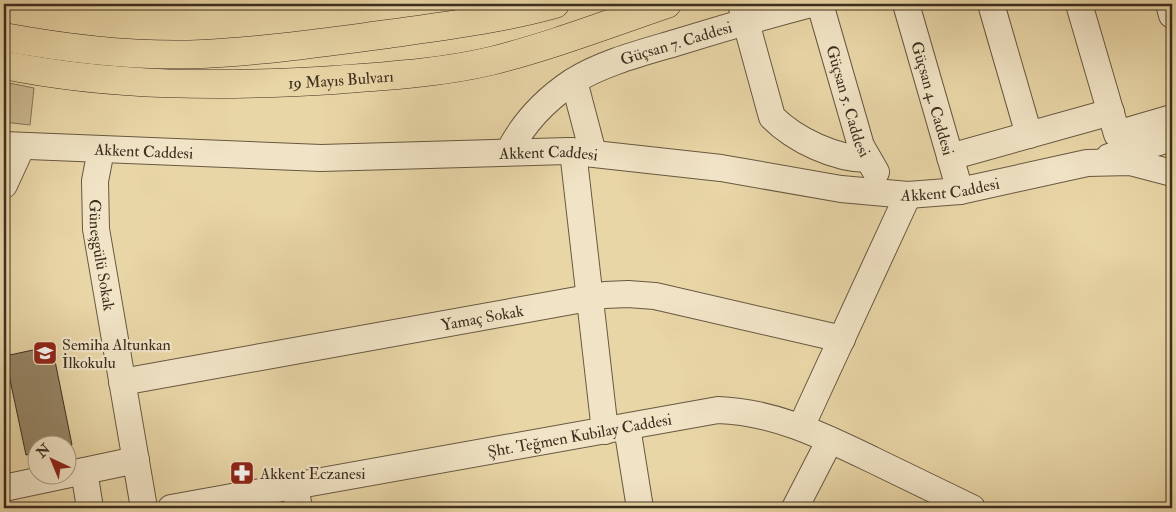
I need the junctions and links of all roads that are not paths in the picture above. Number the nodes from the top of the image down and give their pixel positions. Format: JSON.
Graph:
{"nodes":[{"id":1,"x":556,"y":4,"type":"edge"},
{"id":2,"x":667,"y":4,"type":"edge"},
{"id":3,"x":810,"y":4,"type":"edge"},
{"id":4,"x":820,"y":4,"type":"edge"},
{"id":5,"x":906,"y":4,"type":"edge"},
{"id":6,"x":991,"y":4,"type":"edge"},
{"id":7,"x":1079,"y":4,"type":"edge"},
{"id":8,"x":1169,"y":4,"type":"edge"},
{"id":9,"x":743,"y":13,"type":"edge"},
{"id":10,"x":1172,"y":15,"type":"edge"},
{"id":11,"x":4,"y":36,"type":"edge"},
{"id":12,"x":4,"y":65,"type":"edge"},
{"id":13,"x":574,"y":81,"type":"junction"},
{"id":14,"x":1111,"y":112,"type":"junction"},
{"id":15,"x":1172,"y":118,"type":"edge"},
{"id":16,"x":1029,"y":135,"type":"junction"},
{"id":17,"x":1172,"y":138,"type":"edge"},
{"id":18,"x":13,"y":145,"type":"edge"},
{"id":19,"x":101,"y":150,"type":"junction"},
{"id":20,"x":509,"y":151,"type":"junction"},
{"id":21,"x":583,"y":152,"type":"junction"},
{"id":22,"x":950,"y":157,"type":"junction"},
{"id":23,"x":868,"y":159,"type":"junction"},
{"id":24,"x":1087,"y":164,"type":"junction"},
{"id":25,"x":1172,"y":173,"type":"edge"},
{"id":26,"x":4,"y":185,"type":"edge"},
{"id":27,"x":960,"y":191,"type":"junction"},
{"id":28,"x":899,"y":194,"type":"junction"},
{"id":29,"x":589,"y":297,"type":"junction"},
{"id":30,"x":842,"y":339,"type":"junction"},
{"id":31,"x":122,"y":382,"type":"junction"},
{"id":32,"x":801,"y":428,"type":"junction"},
{"id":33,"x":616,"y":429,"type":"junction"},
{"id":34,"x":830,"y":440,"type":"junction"},
{"id":35,"x":136,"y":460,"type":"junction"},
{"id":36,"x":84,"y":471,"type":"junction"},
{"id":37,"x":4,"y":488,"type":"edge"},
{"id":38,"x":297,"y":497,"type":"edge"},
{"id":39,"x":90,"y":508,"type":"edge"},
{"id":40,"x":144,"y":508,"type":"edge"},
{"id":41,"x":171,"y":508,"type":"edge"},
{"id":42,"x":640,"y":508,"type":"edge"},
{"id":43,"x":795,"y":508,"type":"edge"},
{"id":44,"x":972,"y":508,"type":"edge"}],
"edges":[{"from":1,"to":11,"type":"highway"},
{"from":2,"to":12,"type":"highway","name":"19 Mayıs Bulvarı"},
{"from":3,"to":9,"type":"street","name":"Güçsan 7. Caddesi"},
{"from":4,"to":23,"type":"street","name":"Güçsan 5. Caddesi"},
{"from":5,"to":22,"type":"street","name":"Güçsan 4. Caddesi"},
{"from":6,"to":16,"type":"street"},
{"from":7,"to":14,"type":"street"},
{"from":8,"to":10,"type":"street"},
{"from":9,"to":13,"type":"street","name":"Güçsan 7. Caddesi"},
{"from":9,"to":23,"type":"street"},
{"from":13,"to":20,"type":"street","name":"Güçsan 7. Caddesi"},
{"from":13,"to":21,"type":"street"},
{"from":14,"to":15,"type":"street"},
{"from":14,"to":16,"type":"street"},
{"from":16,"to":22,"type":"street"},
{"from":17,"to":24,"type":"street","name":"Akkent Caddesi"},
{"from":18,"to":19,"type":"street","name":"Akkent Caddesi"},
{"from":18,"to":26,"type":"street"},
{"from":19,"to":20,"type":"street","name":"Akkent Caddesi"},
{"from":19,"to":31,"type":"street","name":"Güneşgülü Sokak"},
{"from":20,"to":21,"type":"street","name":"Akkent Caddesi"},
{"from":21,"to":28,"type":"street","name":"Akkent Caddesi"},
{"from":21,"to":29,"type":"street"},
{"from":22,"to":27,"type":"street","name":"Güçsan 4. Caddesi"},
{"from":23,"to":28,"type":"street","name":"Güçsan 5. Caddesi"},
{"from":24,"to":25,"type":"street","name":"Akkent Caddesi"},
{"from":24,"to":27,"type":"street","name":"Akkent Caddesi"},
{"from":27,"to":28,"type":"street","name":"Akkent Caddesi"},
{"from":28,"to":30,"type":"street"},
{"from":29,"to":30,"type":"street","name":"Yamaç Sokak"},
{"from":29,"to":31,"type":"street","name":"Yamaç Sokak"},
{"from":29,"to":33,"type":"street"},
{"from":30,"to":32,"type":"street"},
{"from":31,"to":35,"type":"street","name":"Güneşgülü Sokak"},
{"from":32,"to":33,"type":"street","name":"Şht. Teğmen Kubilay Caddesi"},
{"from":32,"to":34,"type":"street","name":"Şht. Teğmen Kubilay Caddesi"},
{"from":33,"to":38,"type":"street","name":"Şht. Teğmen Kubilay Caddesi"},
{"from":33,"to":42,"type":"street"},
{"from":34,"to":43,"type":"street"},
{"from":34,"to":44,"type":"street","name":"Şht. Teğmen Kubilay Caddesi"},
{"from":35,"to":36,"type":"street"},
{"from":35,"to":40,"type":"street","name":"Güneşgülü Sokak"},
{"from":36,"to":37,"type":"street"},
{"from":36,"to":39,"type":"street"},
{"from":38,"to":41,"type":"street","name":"Şht. Teğmen Kubilay Caddesi"}]}
